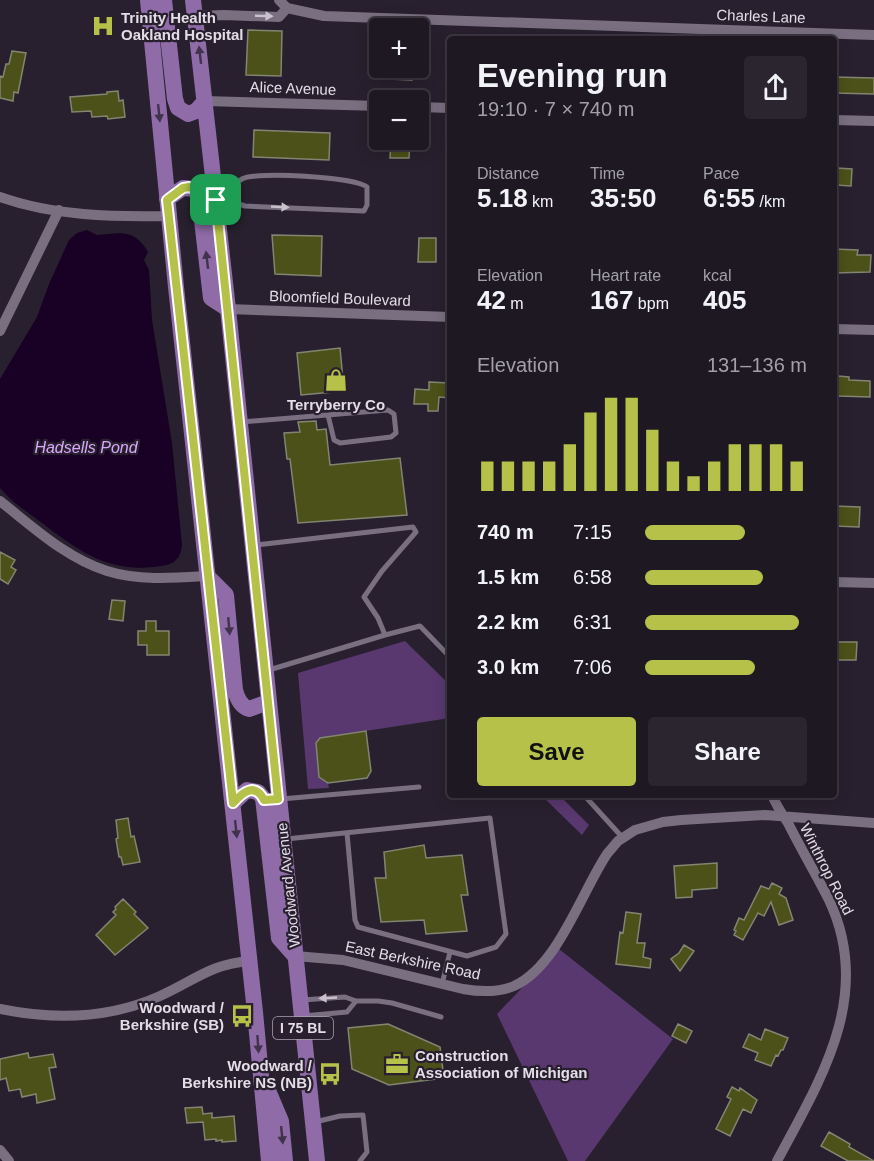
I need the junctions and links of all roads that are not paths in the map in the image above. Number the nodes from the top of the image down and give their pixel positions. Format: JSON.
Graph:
{"nodes":[{"id":1,"x":148,"y":0,"type":"edge"},
{"id":2,"x":164,"y":0,"type":"edge"},
{"id":3,"x":283,"y":4,"type":"edge"},
{"id":4,"x":194,"y":8,"type":"edge"},
{"id":5,"x":874,"y":35,"type":"edge"},
{"id":6,"x":205,"y":101,"type":"junction"},
{"id":7,"x":369,"y":106,"type":"edge"},
{"id":8,"x":429,"y":107,"type":"edge"},
{"id":9,"x":447,"y":108,"type":"edge"},
{"id":10,"x":837,"y":120,"type":"edge"},
{"id":11,"x":874,"y":121,"type":"edge"},
{"id":12,"x":0,"y":197,"type":"edge"},
{"id":13,"x":213,"y":200,"type":"junction"},
{"id":14,"x":168,"y":208,"type":"junction"},
{"id":15,"x":59,"y":210,"type":"junction"},
{"id":16,"x":228,"y":309,"type":"junction"},
{"id":17,"x":447,"y":317,"type":"edge"},
{"id":18,"x":837,"y":329,"type":"edge"},
{"id":19,"x":874,"y":330,"type":"edge"},
{"id":20,"x":0,"y":331,"type":"edge"},
{"id":21,"x":328,"y":415,"type":"junction"},
{"id":22,"x":240,"y":423,"type":"junction"},
{"id":23,"x":0,"y":501,"type":"edge"},
{"id":24,"x":251,"y":545,"type":"junction"},
{"id":25,"x":207,"y":576,"type":"junction"},
{"id":26,"x":837,"y":582,"type":"edge"},
{"id":27,"x":874,"y":583,"type":"edge"},
{"id":28,"x":385,"y":635,"type":"junction"},
{"id":29,"x":447,"y":654,"type":"edge"},
{"id":30,"x":265,"y":671,"type":"junction"},
{"id":31,"x":268,"y":702,"type":"junction"},
{"id":32,"x":419,"y":787,"type":"dead end"},
{"id":33,"x":587,"y":798,"type":"edge"},
{"id":34,"x":774,"y":798,"type":"edge"},
{"id":35,"x":271,"y":800,"type":"junction"},
{"id":36,"x":233,"y":803,"type":"junction"},
{"id":37,"x":784,"y":816,"type":"junction"},
{"id":38,"x":874,"y":823,"type":"edge"},
{"id":39,"x":346,"y":833,"type":"junction"},
{"id":40,"x":622,"y":837,"type":"junction"},
{"id":41,"x":276,"y":840,"type":"junction"},
{"id":42,"x":450,"y":952,"type":"junction"},
{"id":43,"x":295,"y":956,"type":"junction"},
{"id":44,"x":250,"y":961,"type":"junction"},
{"id":45,"x":442,"y":984,"type":"junction"},
{"id":46,"x":356,"y":1002,"type":"junction"},
{"id":47,"x":301,"y":1008,"type":"junction"},
{"id":48,"x":0,"y":1009,"type":"edge"},
{"id":49,"x":441,"y":1017,"type":"dead end"},
{"id":50,"x":260,"y":1071,"type":"junction"},
{"id":51,"x":313,"y":1122,"type":"junction"},
{"id":52,"x":0,"y":1150,"type":"edge"},
{"id":53,"x":9,"y":1161,"type":"edge"},
{"id":54,"x":269,"y":1161,"type":"edge"},
{"id":55,"x":285,"y":1161,"type":"edge"},
{"id":56,"x":317,"y":1161,"type":"edge"},
{"id":57,"x":360,"y":1161,"type":"edge"},
{"id":58,"x":777,"y":1161,"type":"edge"}],
"edges":[{"from":1,"to":14,"type":"main road","number":"I 75 BL","one_way":true},
{"from":2,"to":6,"type":"main road"},
{"from":4,"to":3,"type":"street","name":"Charles Lane","one_way":true},
{"from":3,"to":5,"type":"street","name":"Charles Lane"},
{"from":6,"to":4,"type":"main road","one_way":true},
{"from":6,"to":7,"type":"street","name":"Alice Avenue"},
{"from":6,"to":13,"type":"main road"},
{"from":8,"to":9,"type":"street"},
{"from":10,"to":11,"type":"street"},
{"from":12,"to":15,"type":"street"},
{"from":13,"to":13,"type":"lane","one_way":true},
{"from":13,"to":14,"type":"main road"},
{"from":16,"to":13,"type":"main road","one_way":true},
{"from":14,"to":15,"type":"street"},
{"from":14,"to":25,"type":"main road","number":"I 75 BL"},
{"from":15,"to":20,"type":"street"},
{"from":16,"to":17,"type":"street","name":"Bloomfield Boulevard"},
{"from":16,"to":22,"type":"main road"},
{"from":18,"to":19,"type":"street"},
{"from":21,"to":21,"type":"lane"},
{"from":21,"to":22,"type":"lane"},
{"from":22,"to":24,"type":"main road"},
{"from":23,"to":25,"type":"street"},
{"from":24,"to":28,"type":"lane"},
{"from":24,"to":30,"type":"main road"},
{"from":25,"to":31,"type":"main road","one_way":true},
{"from":25,"to":36,"type":"main road","number":"I 75 BL"},
{"from":26,"to":27,"type":"street"},
{"from":28,"to":29,"type":"lane"},
{"from":28,"to":30,"type":"lane"},
{"from":30,"to":31,"type":"main road"},
{"from":31,"to":35,"type":"main road"},
{"from":32,"to":35,"type":"lane"},
{"from":33,"to":40,"type":"lane"},
{"from":34,"to":37,"type":"street","name":"Winthrop Road"},
{"from":35,"to":36,"type":"main road"},
{"from":35,"to":41,"type":"main road","name":"Woodward Avenue"},
{"from":36,"to":44,"type":"main road","number":"I 75 BL","one_way":true},
{"from":37,"to":38,"type":"street","name":"East Berkshire Road"},
{"from":37,"to":40,"type":"street","name":"East Berkshire Road"},
{"from":37,"to":58,"type":"street","name":"Winthrop Road"},
{"from":39,"to":41,"type":"lane"},
{"from":39,"to":42,"type":"lane"},
{"from":39,"to":42,"type":"lane"},
{"from":40,"to":45,"type":"street","name":"East Berkshire Road"},
{"from":41,"to":43,"type":"main road","name":"Woodward Avenue","number":"I 75 BL"},
{"from":42,"to":45,"type":"lane"},
{"from":43,"to":45,"type":"street","name":"East Berkshire Road"},
{"from":43,"to":47,"type":"main road","name":"Woodward Avenue","number":"I 75 BL"},
{"from":44,"to":48,"type":"street"},
{"from":44,"to":50,"type":"main road","number":"I 75 BL","one_way":true},
{"from":46,"to":47,"type":"lane","one_way":true},
{"from":46,"to":47,"type":"lane"},
{"from":46,"to":49,"type":"lane"},
{"from":47,"to":51,"type":"main road","name":"Woodward Avenue","number":"I 75 BL"},
{"from":50,"to":54,"type":"main road","number":"I 75 BL"},
{"from":50,"to":55,"type":"main road","one_way":true},
{"from":51,"to":56,"type":"main road","name":"Woodward Avenue","number":"I 75 BL"},
{"from":51,"to":57,"type":"lane"},
{"from":52,"to":53,"type":"street"}]}
